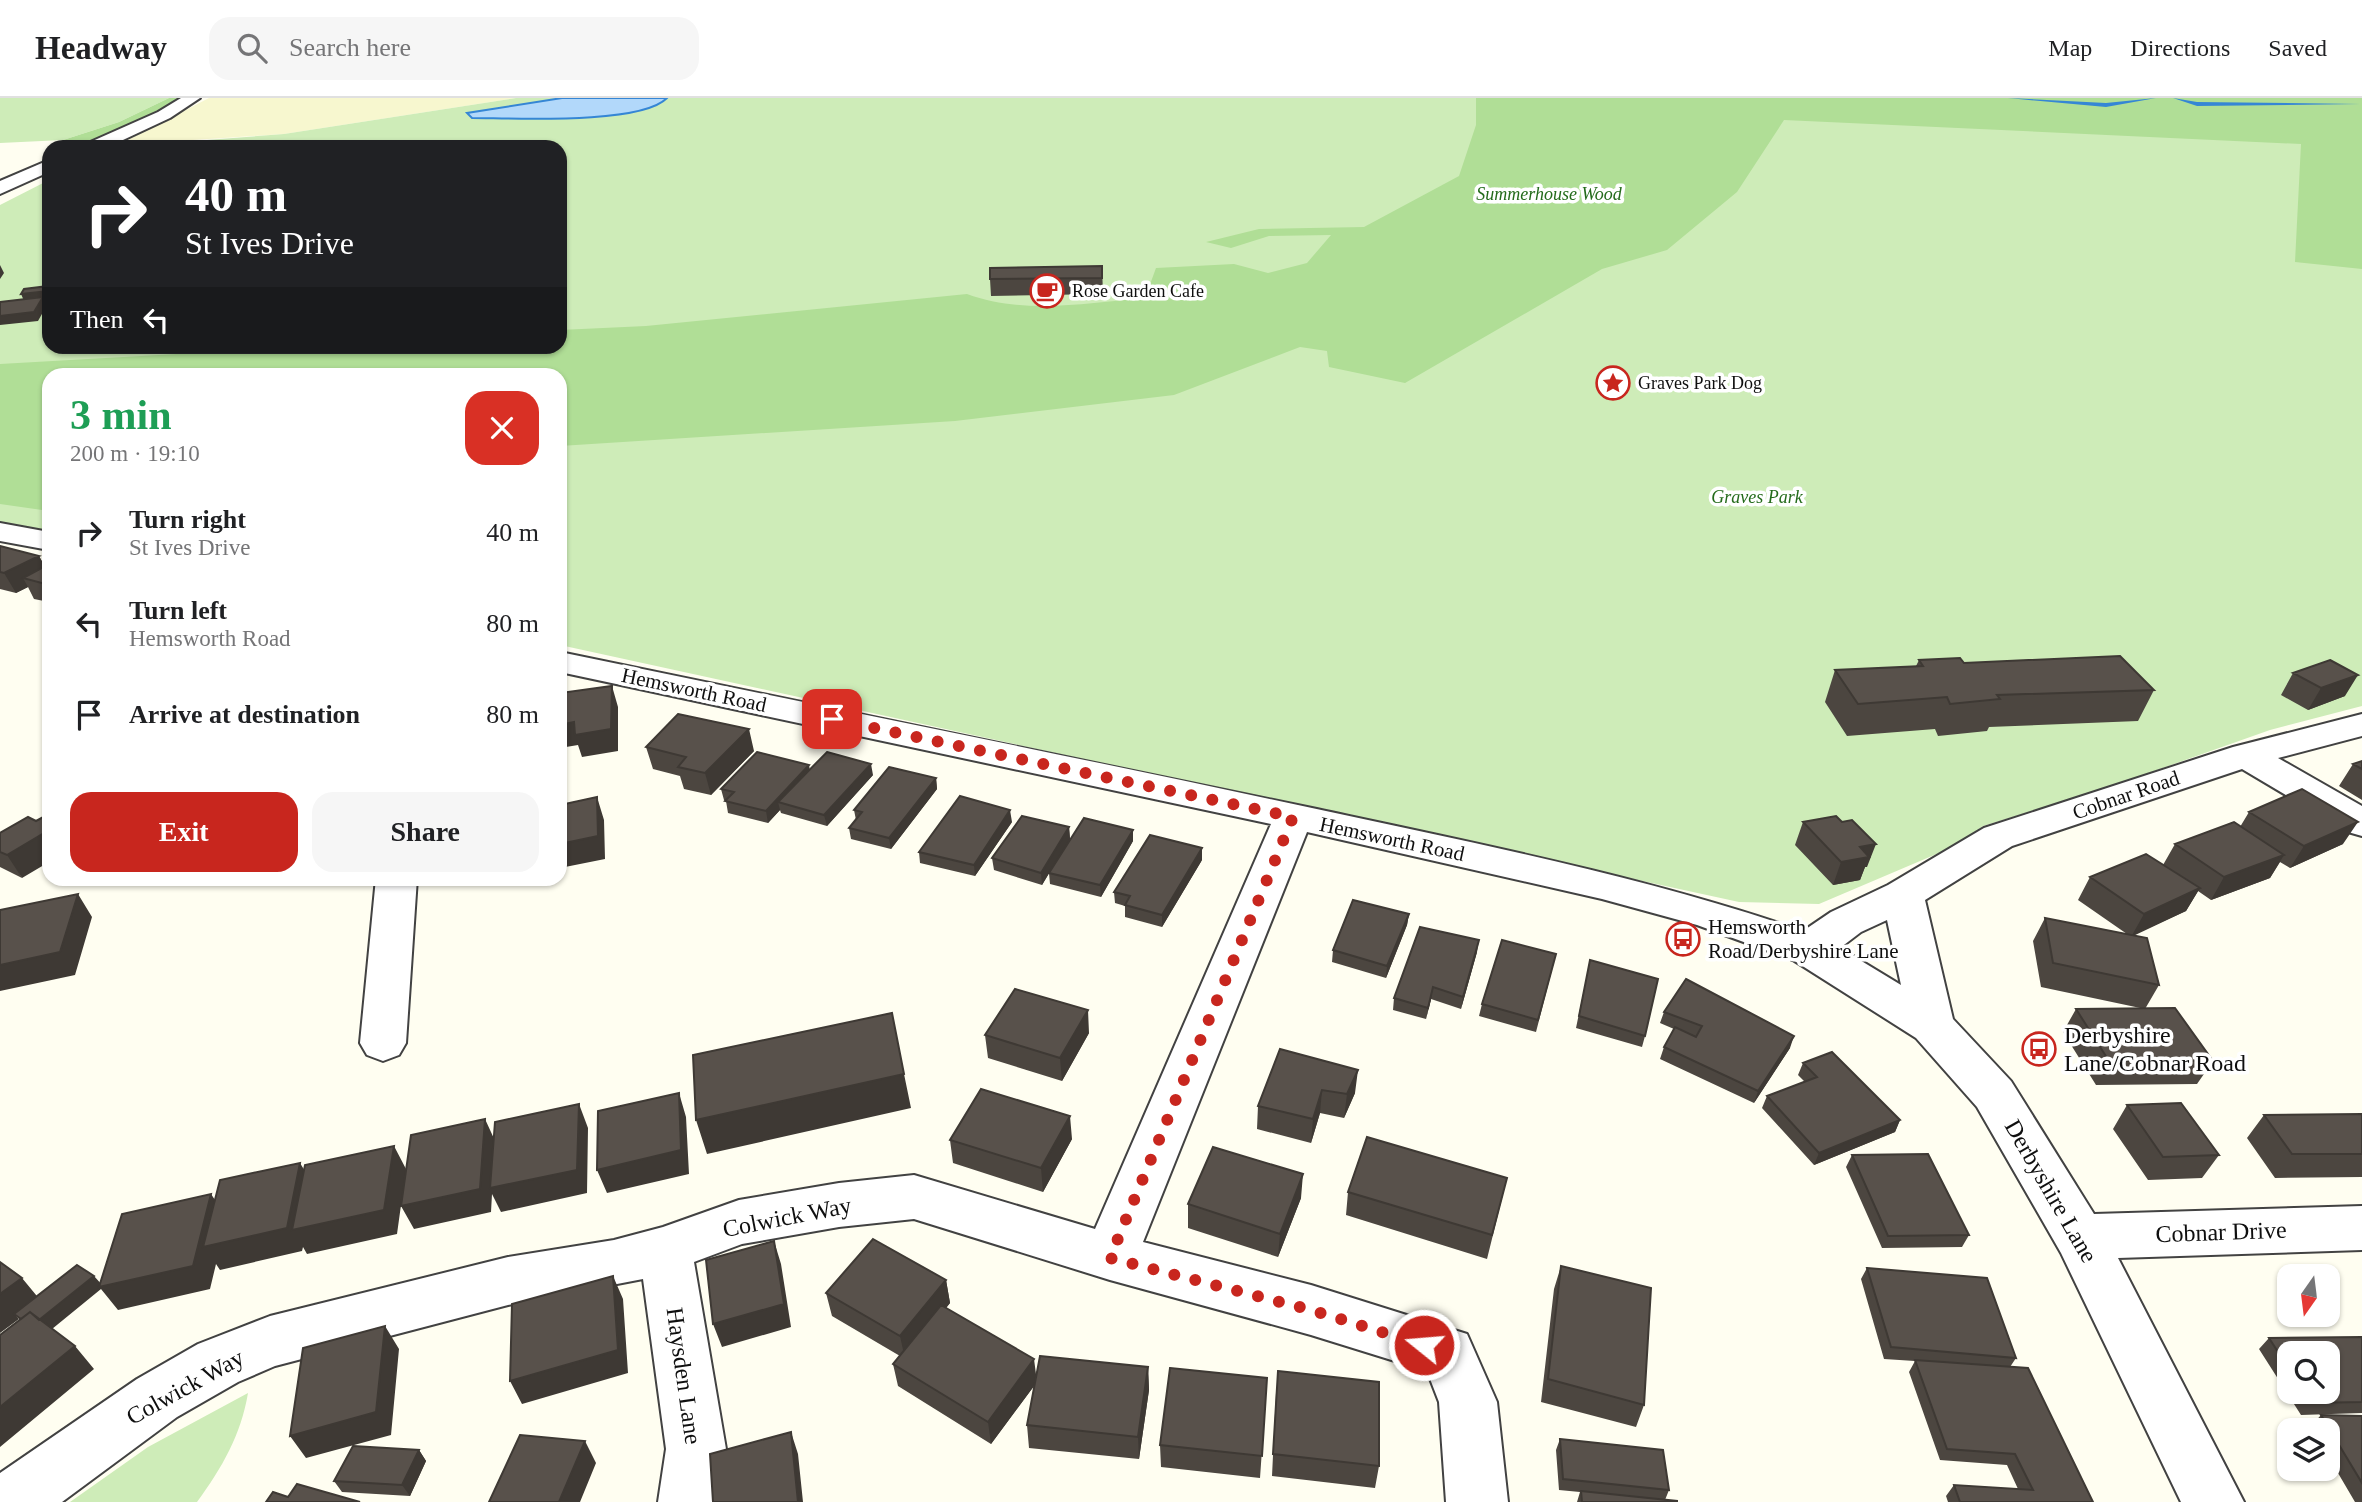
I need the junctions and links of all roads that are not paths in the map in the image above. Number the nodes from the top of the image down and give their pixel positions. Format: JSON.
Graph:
{"nodes":[{"id":1,"x":192,"y":98,"type":"edge"},
{"id":2,"x":110,"y":140,"type":"edge"},
{"id":3,"x":42,"y":168,"type":"edge"},
{"id":4,"x":42,"y":169,"type":"edge"},
{"id":5,"x":0,"y":173,"type":"edge"},
{"id":6,"x":0,"y":188,"type":"edge"},
{"id":7,"x":0,"y":532,"type":"edge"},
{"id":8,"x":42,"y":540,"type":"edge"},
{"id":9,"x":567,"y":665,"type":"edge"},
{"id":10,"x":2362,"y":724,"type":"edge"},
{"id":11,"x":2246,"y":755,"type":"junction"},
{"id":12,"x":1293,"y":817,"type":"junction"},
{"id":13,"x":2362,"y":823,"type":"edge"},
{"id":14,"x":396,"y":886,"type":"edge"},
{"id":15,"x":1903,"y":895,"type":"junction"},
{"id":16,"x":1808,"y":949,"type":"junction"},
{"id":17,"x":1932,"y":1026,"type":"junction"},
{"id":18,"x":383,"y":1043,"type":"dead end"},
{"id":19,"x":2362,"y":1228,"type":"edge"},
{"id":20,"x":2080,"y":1237,"type":"junction"},
{"id":21,"x":665,"y":1250,"type":"junction"},
{"id":22,"x":1110,"y":1258,"type":"junction"},
{"id":23,"x":11,"y":1502,"type":"edge"},
{"id":24,"x":689,"y":1502,"type":"edge"},
{"id":25,"x":1477,"y":1502,"type":"edge"},
{"id":26,"x":2213,"y":1502,"type":"edge"}],
"edges":[{"from":1,"to":2,"type":"street"},
{"from":3,"to":5,"type":"street"},
{"from":4,"to":6,"type":"street"},
{"from":7,"to":8,"type":"street"},
{"from":9,"to":12,"type":"street","name":"Hemsworth Road"},
{"from":10,"to":11,"type":"street","name":"Cobnar Road"},
{"from":11,"to":13,"type":"street"},
{"from":11,"to":15,"type":"street","name":"Cobnar Road"},
{"from":12,"to":16,"type":"street","name":"Hemsworth Road"},
{"from":12,"to":22,"type":"street"},
{"from":14,"to":18,"type":"street"},
{"from":15,"to":16,"type":"street","name":"Cobnar Road"},
{"from":15,"to":17,"type":"street"},
{"from":16,"to":17,"type":"street","name":"Derbyshire Lane"},
{"from":17,"to":20,"type":"street","name":"Derbyshire Lane"},
{"from":19,"to":20,"type":"street","name":"Cobnar Drive"},
{"from":20,"to":26,"type":"street","name":"Derbyshire Lane"},
{"from":21,"to":22,"type":"street","name":"Colwick Way"},
{"from":21,"to":23,"type":"street","name":"Colwick Way"},
{"from":21,"to":24,"type":"street","name":"Haysden Lane"},
{"from":22,"to":25,"type":"street","name":"Colwick Way"}]}
